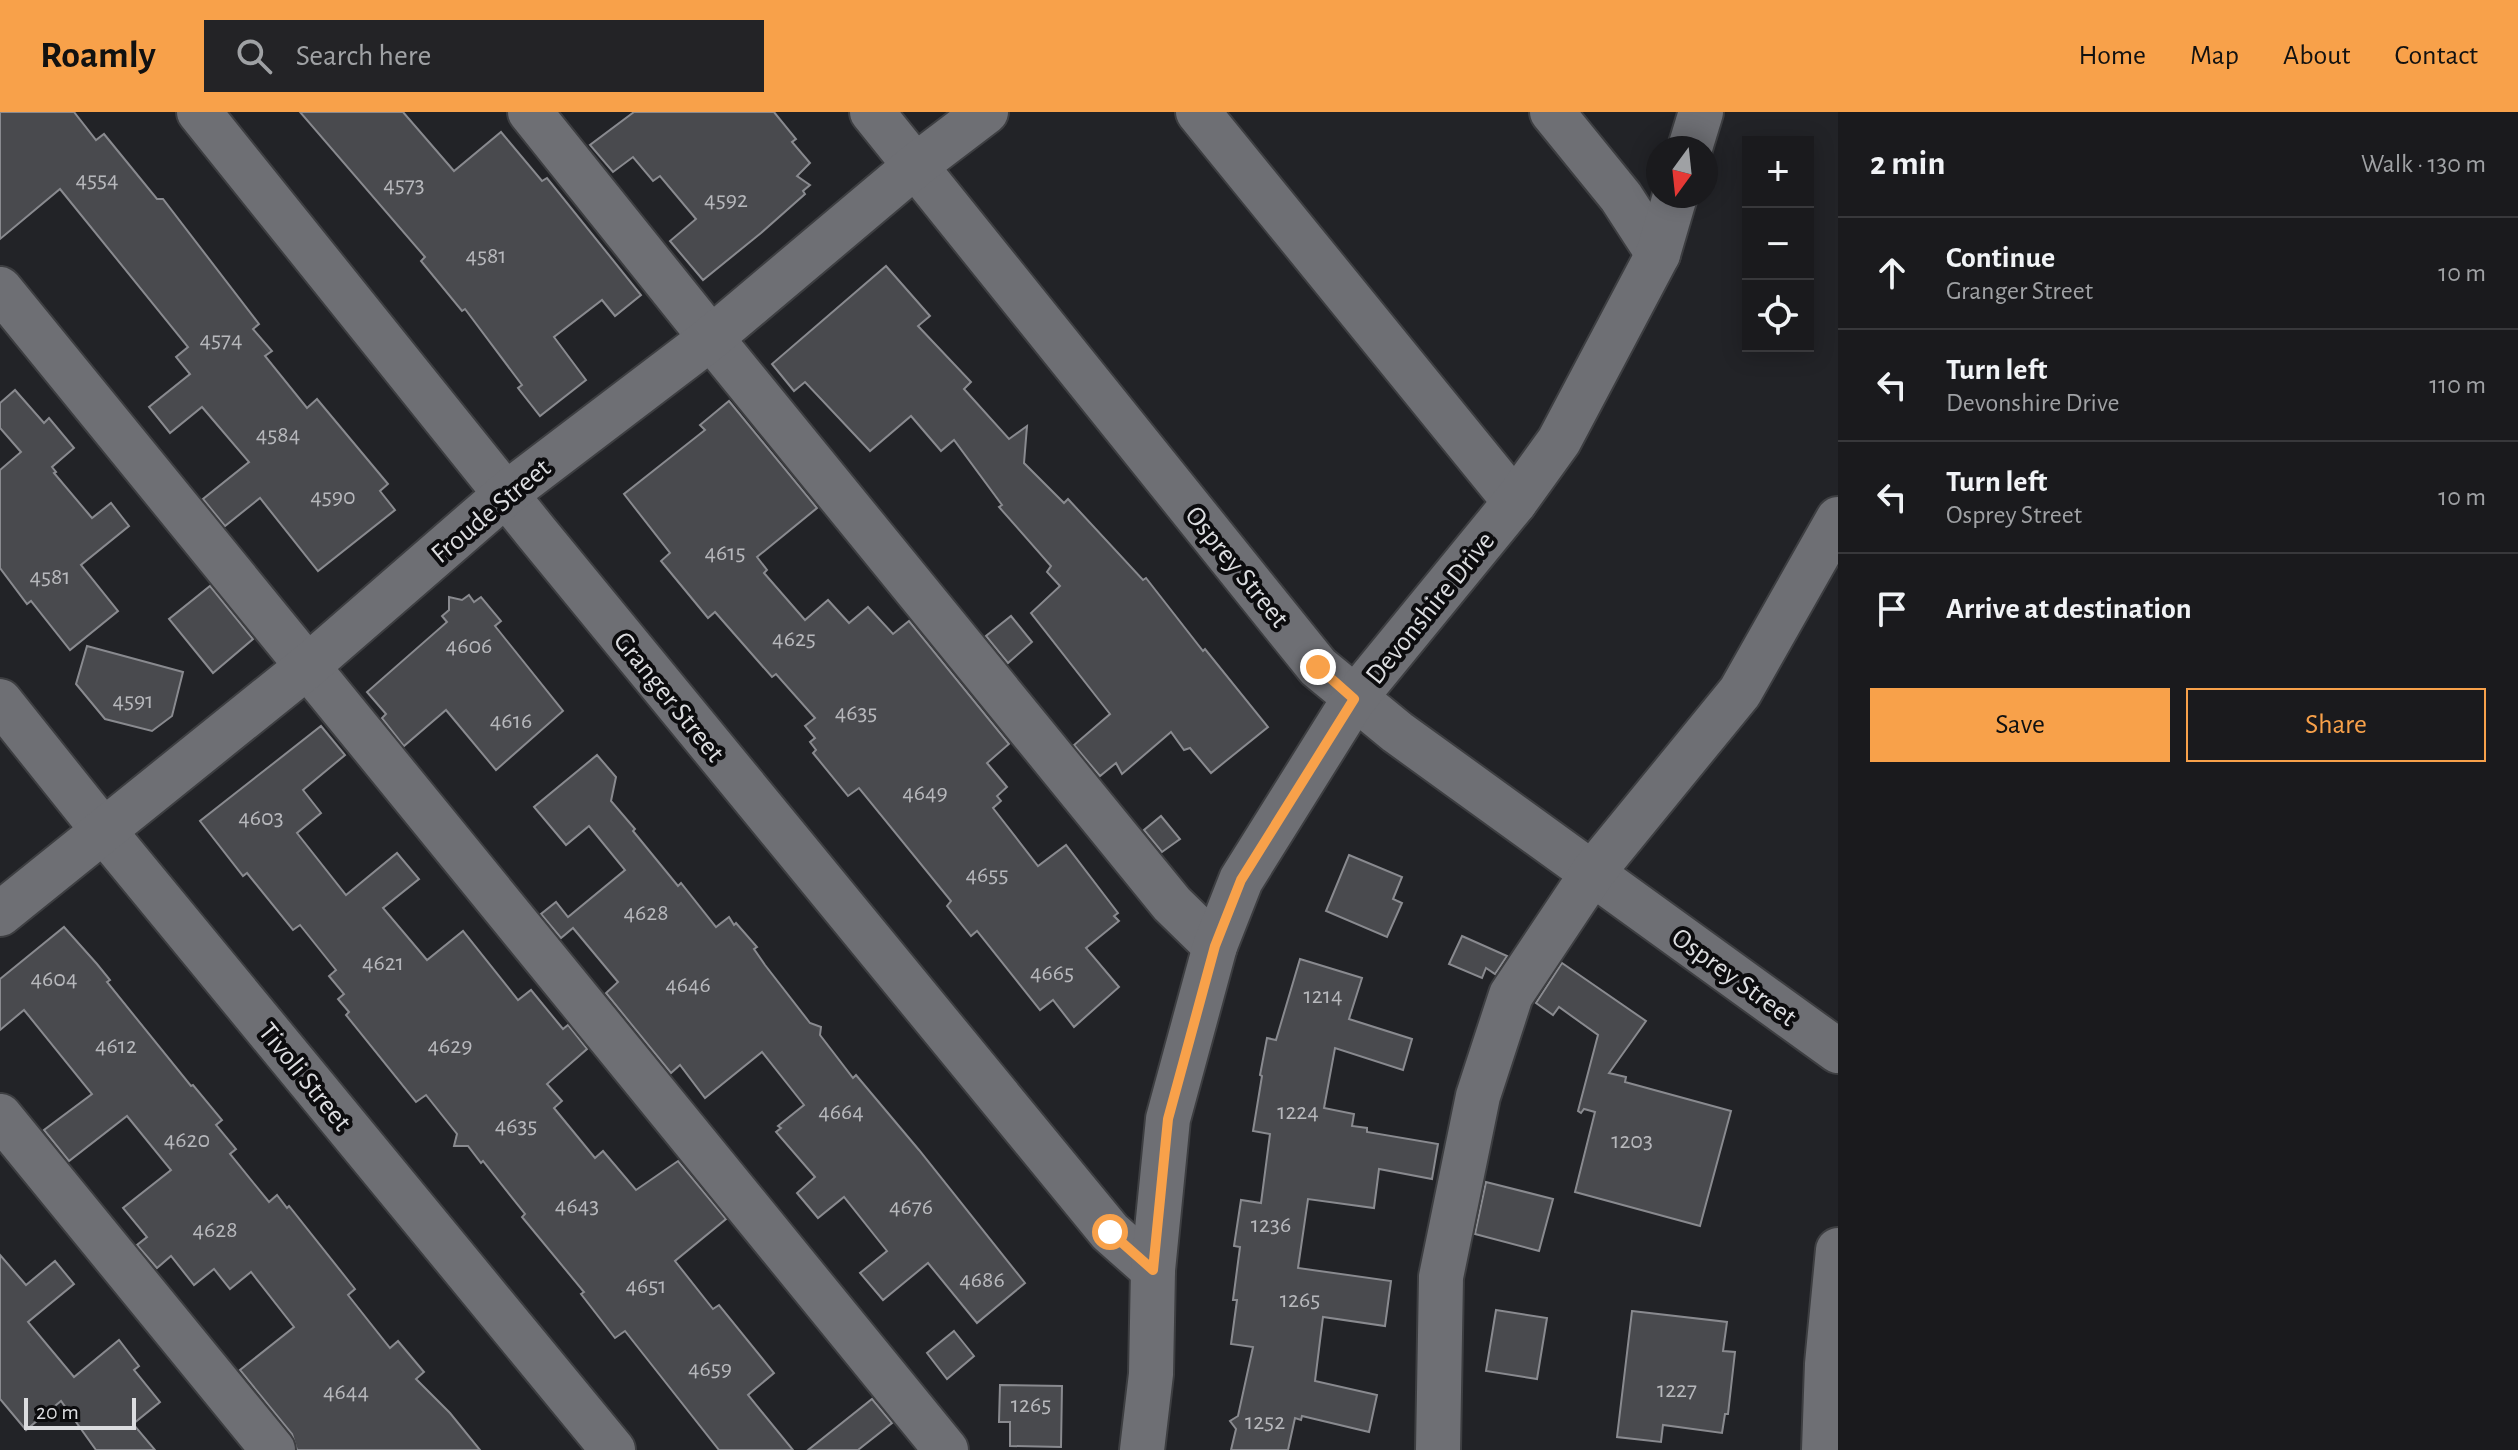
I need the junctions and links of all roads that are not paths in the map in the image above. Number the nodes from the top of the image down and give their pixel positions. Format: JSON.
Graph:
{"nodes":[{"id":1,"x":199,"y":112,"type":"edge"},
{"id":2,"x":530,"y":112,"type":"edge"},
{"id":3,"x":872,"y":112,"type":"edge"},
{"id":4,"x":986,"y":112,"type":"edge"},
{"id":5,"x":1198,"y":112,"type":"edge"},
{"id":6,"x":1552,"y":112,"type":"edge"},
{"id":7,"x":1701,"y":112,"type":"edge"},
{"id":8,"x":1694,"y":136,"type":"edge"},
{"id":9,"x":915,"y":166,"type":"junction"},
{"id":10,"x":1671,"y":208,"type":"edge"},
{"id":11,"x":1658,"y":254,"type":"junction"},
{"id":12,"x":0,"y":289,"type":"edge"},
{"id":13,"x":711,"y":338,"type":"junction"},
{"id":14,"x":506,"y":494,"type":"junction"},
{"id":15,"x":1515,"y":502,"type":"junction"},
{"id":16,"x":1838,"y":519,"type":"edge"},
{"id":17,"x":308,"y":666,"type":"junction"},
{"id":18,"x":1354,"y":699,"type":"junction"},
{"id":19,"x":0,"y":701,"type":"edge"},
{"id":20,"x":103,"y":830,"type":"junction"},
{"id":21,"x":1593,"y":872,"type":"junction"},
{"id":22,"x":0,"y":914,"type":"edge"},
{"id":23,"x":1215,"y":946,"type":"junction"},
{"id":24,"x":1838,"y":1051,"type":"edge"},
{"id":25,"x":0,"y":1116,"type":"edge"},
{"id":26,"x":1838,"y":1250,"type":"edge"},
{"id":27,"x":1153,"y":1270,"type":"junction"},
{"id":28,"x":273,"y":1450,"type":"edge"},
{"id":29,"x":613,"y":1450,"type":"edge"},
{"id":30,"x":946,"y":1450,"type":"edge"},
{"id":31,"x":1142,"y":1450,"type":"edge"},
{"id":32,"x":1438,"y":1450,"type":"edge"},
{"id":33,"x":1824,"y":1450,"type":"edge"}],
"edges":[{"from":1,"to":14,"type":"street","name":"Granger Street"},
{"from":2,"to":13,"type":"street"},
{"from":3,"to":9,"type":"street","name":"Osprey Street"},
{"from":4,"to":9,"type":"street","name":"Froude Street"},
{"from":5,"to":15,"type":"street"},
{"from":6,"to":11,"type":"street"},
{"from":7,"to":8,"type":"street"},
{"from":9,"to":13,"type":"street","name":"Froude Street"},
{"from":9,"to":18,"type":"street","name":"Osprey Street"},
{"from":10,"to":11,"type":"street","name":"Devonshire Drive"},
{"from":11,"to":15,"type":"street","name":"Devonshire Drive"},
{"from":12,"to":17,"type":"street"},
{"from":13,"to":14,"type":"street","name":"Froude Street"},
{"from":13,"to":23,"type":"street"},
{"from":14,"to":17,"type":"street","name":"Froude Street"},
{"from":14,"to":27,"type":"street","name":"Granger Street"},
{"from":15,"to":18,"type":"street","name":"Devonshire Drive"},
{"from":16,"to":21,"type":"street"},
{"from":17,"to":20,"type":"street","name":"Froude Street"},
{"from":17,"to":30,"type":"street"},
{"from":18,"to":21,"type":"street","name":"Osprey Street"},
{"from":18,"to":23,"type":"street","name":"Devonshire Drive"},
{"from":19,"to":20,"type":"street","name":"Tivoli Street"},
{"from":20,"to":22,"type":"street","name":"Froude Street"},
{"from":20,"to":29,"type":"street","name":"Tivoli Street"},
{"from":21,"to":24,"type":"street","name":"Osprey Street"},
{"from":21,"to":32,"type":"street"},
{"from":23,"to":27,"type":"street","name":"Devonshire Drive"},
{"from":25,"to":28,"type":"street"},
{"from":26,"to":33,"type":"street"},
{"from":27,"to":31,"type":"street","name":"Devonshire Drive"}]}
